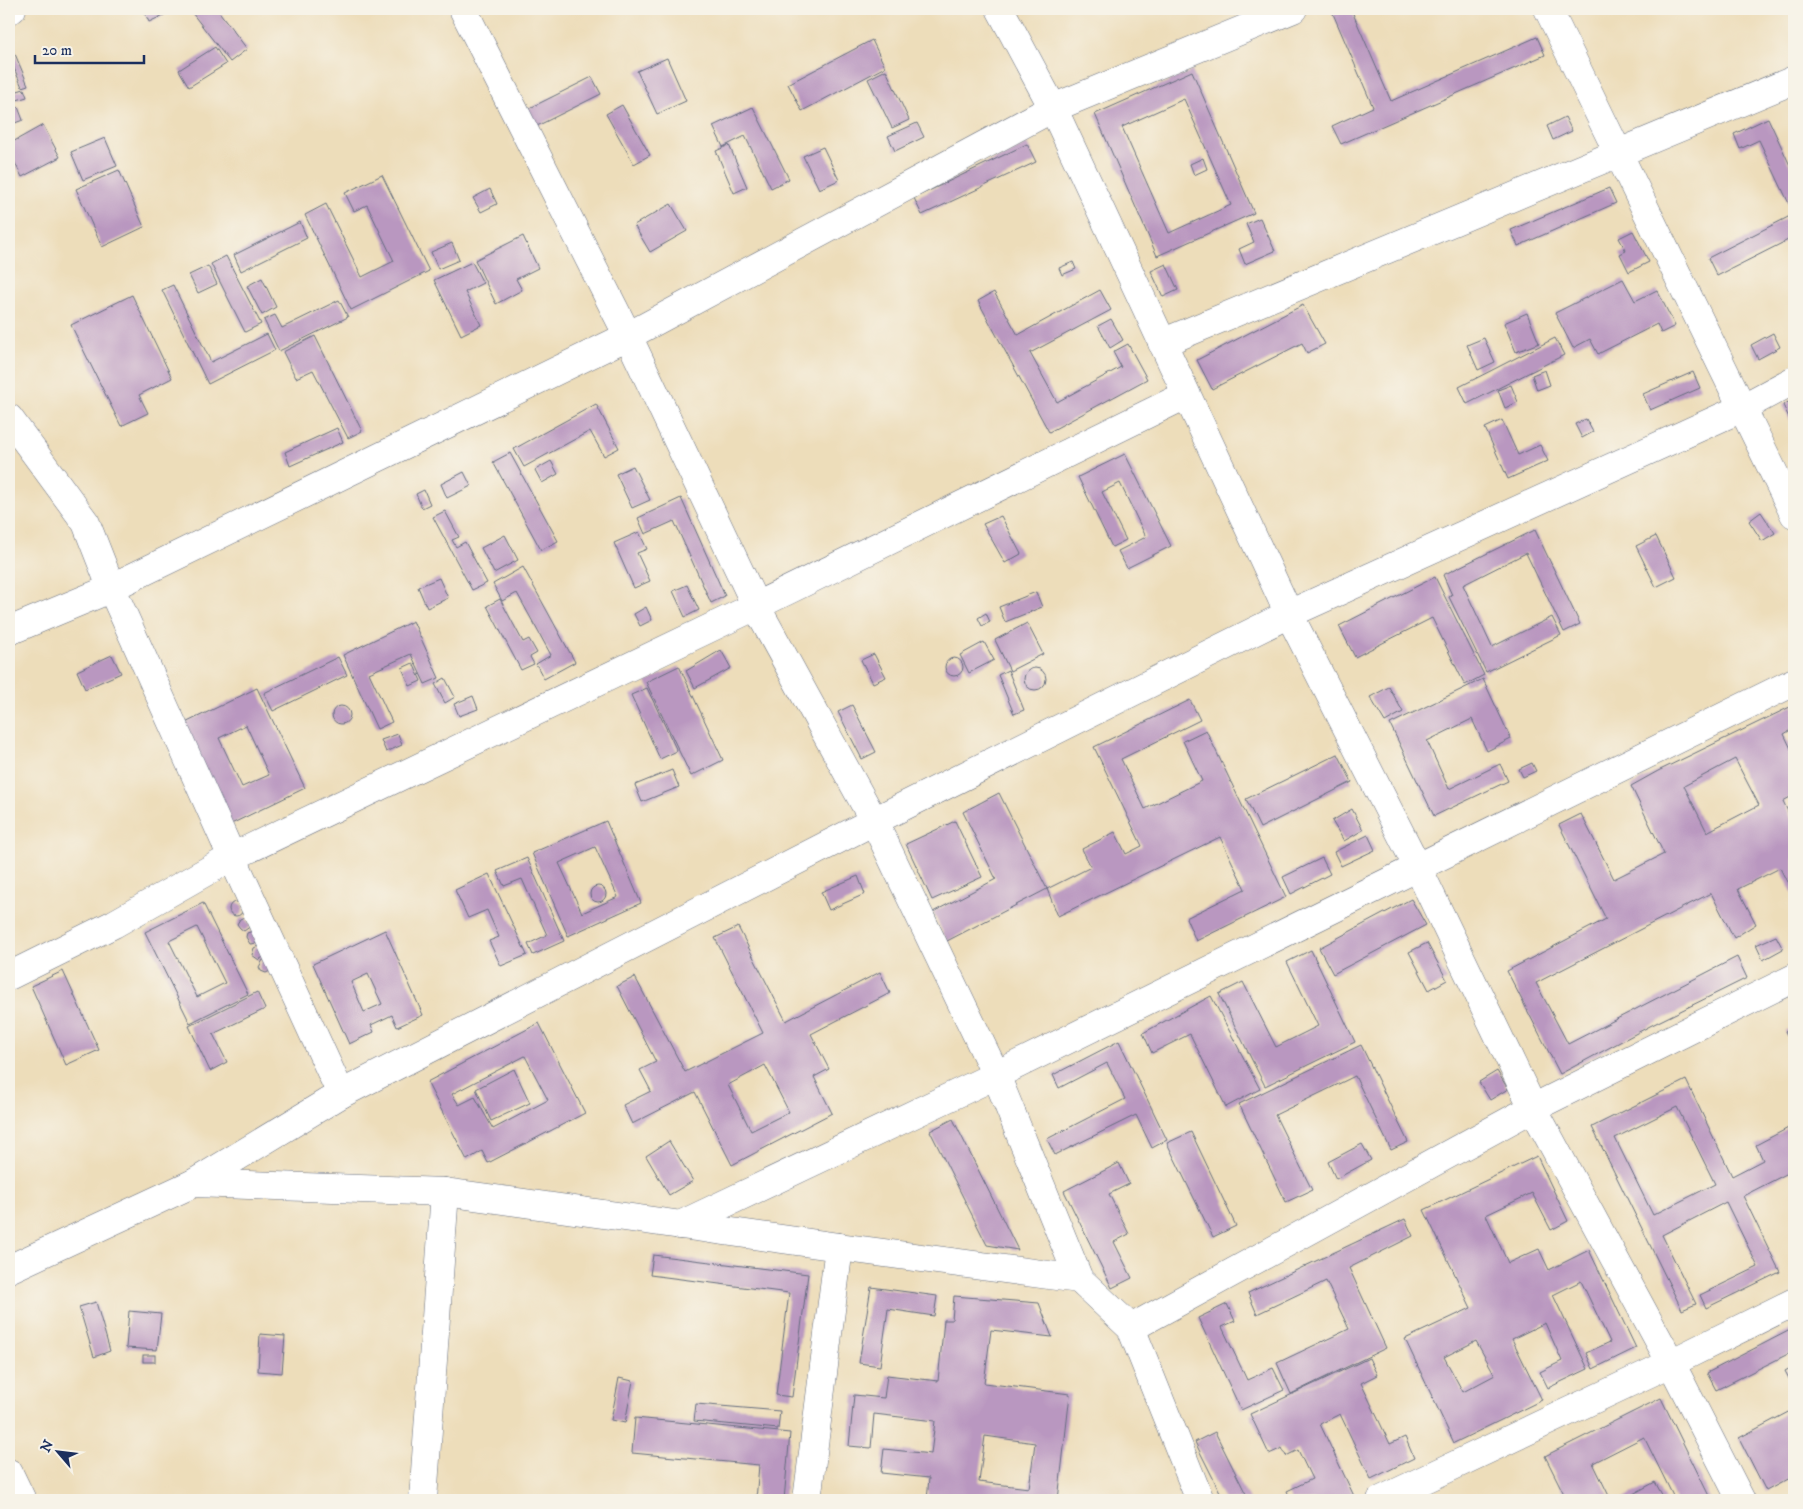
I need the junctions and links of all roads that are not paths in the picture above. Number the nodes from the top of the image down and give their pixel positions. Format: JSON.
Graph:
{"nodes":[{"id":1,"x":463,"y":9,"type":"edge"},
{"id":2,"x":1000,"y":9,"type":"edge"},
{"id":3,"x":1293,"y":9,"type":"edge"},
{"id":4,"x":1548,"y":9,"type":"edge"},
{"id":5,"x":1794,"y":80,"type":"edge"},
{"id":6,"x":1052,"y":108,"type":"junction"},
{"id":7,"x":1617,"y":152,"type":"junction"},
{"id":8,"x":628,"y":336,"type":"junction"},
{"id":9,"x":1162,"y":343,"type":"junction"},
{"id":10,"x":1794,"y":380,"type":"edge"},
{"id":11,"x":1186,"y":394,"type":"junction"},
{"id":12,"x":1742,"y":408,"type":"junction"},
{"id":13,"x":9,"y":418,"type":"edge"},
{"id":14,"x":1794,"y":514,"type":"edge"},
{"id":15,"x":111,"y":587,"type":"junction"},
{"id":16,"x":756,"y":606,"type":"junction"},
{"id":17,"x":1289,"y":614,"type":"junction"},
{"id":18,"x":9,"y":631,"type":"edge"},
{"id":19,"x":1794,"y":682,"type":"edge"},
{"id":20,"x":874,"y":821,"type":"junction"},
{"id":21,"x":232,"y":858,"type":"junction"},
{"id":22,"x":1418,"y":868,"type":"junction"},
{"id":23,"x":9,"y":976,"type":"edge"},
{"id":24,"x":1794,"y":978,"type":"edge"},
{"id":25,"x":996,"y":1075,"type":"junction"},
{"id":26,"x":341,"y":1094,"type":"junction"},
{"id":27,"x":1533,"y":1108,"type":"junction"},
{"id":28,"x":194,"y":1183,"type":"junction"},
{"id":29,"x":445,"y":1192,"type":"junction"},
{"id":30,"x":680,"y":1225,"type":"junction"},
{"id":31,"x":839,"y":1248,"type":"junction"},
{"id":32,"x":9,"y":1269,"type":"edge"},
{"id":33,"x":1079,"y":1279,"type":"junction"},
{"id":34,"x":1794,"y":1302,"type":"edge"},
{"id":35,"x":1131,"y":1328,"type":"junction"},
{"id":36,"x":1671,"y":1363,"type":"junction"},
{"id":37,"x":9,"y":1473,"type":"edge"},
{"id":38,"x":22,"y":1500,"type":"edge"},
{"id":39,"x":423,"y":1500,"type":"edge"},
{"id":40,"x":808,"y":1500,"type":"edge"},
{"id":41,"x":1200,"y":1500,"type":"edge"},
{"id":42,"x":1381,"y":1500,"type":"edge"},
{"id":43,"x":1741,"y":1500,"type":"edge"}],
"edges":[{"from":1,"to":8,"type":"street"},
{"from":2,"to":6,"type":"street"},
{"from":3,"to":6,"type":"street"},
{"from":4,"to":7,"type":"street"},
{"from":5,"to":7,"type":"street"},
{"from":6,"to":8,"type":"street"},
{"from":6,"to":9,"type":"street"},
{"from":7,"to":9,"type":"street"},
{"from":7,"to":12,"type":"street"},
{"from":8,"to":15,"type":"street"},
{"from":8,"to":16,"type":"street"},
{"from":9,"to":11,"type":"street"},
{"from":10,"to":12,"type":"street"},
{"from":11,"to":16,"type":"street"},
{"from":11,"to":17,"type":"street"},
{"from":12,"to":14,"type":"street"},
{"from":12,"to":17,"type":"street"},
{"from":13,"to":15,"type":"street"},
{"from":15,"to":18,"type":"street"},
{"from":15,"to":21,"type":"street"},
{"from":16,"to":20,"type":"street"},
{"from":16,"to":21,"type":"street"},
{"from":17,"to":20,"type":"street"},
{"from":17,"to":22,"type":"street"},
{"from":19,"to":22,"type":"street"},
{"from":20,"to":25,"type":"street"},
{"from":20,"to":26,"type":"street"},
{"from":21,"to":23,"type":"street"},
{"from":21,"to":26,"type":"street"},
{"from":22,"to":25,"type":"street"},
{"from":22,"to":27,"type":"street"},
{"from":24,"to":27,"type":"street"},
{"from":25,"to":30,"type":"street"},
{"from":25,"to":33,"type":"street"},
{"from":26,"to":28,"type":"street"},
{"from":27,"to":35,"type":"street"},
{"from":27,"to":36,"type":"street"},
{"from":28,"to":29,"type":"street"},
{"from":28,"to":32,"type":"street"},
{"from":29,"to":30,"type":"street"},
{"from":29,"to":39,"type":"street"},
{"from":30,"to":31,"type":"street"},
{"from":31,"to":33,"type":"street"},
{"from":31,"to":40,"type":"street"},
{"from":33,"to":35,"type":"street"},
{"from":34,"to":36,"type":"street"},
{"from":35,"to":41,"type":"street"},
{"from":36,"to":42,"type":"street"},
{"from":36,"to":43,"type":"street"},
{"from":37,"to":38,"type":"street"}]}
